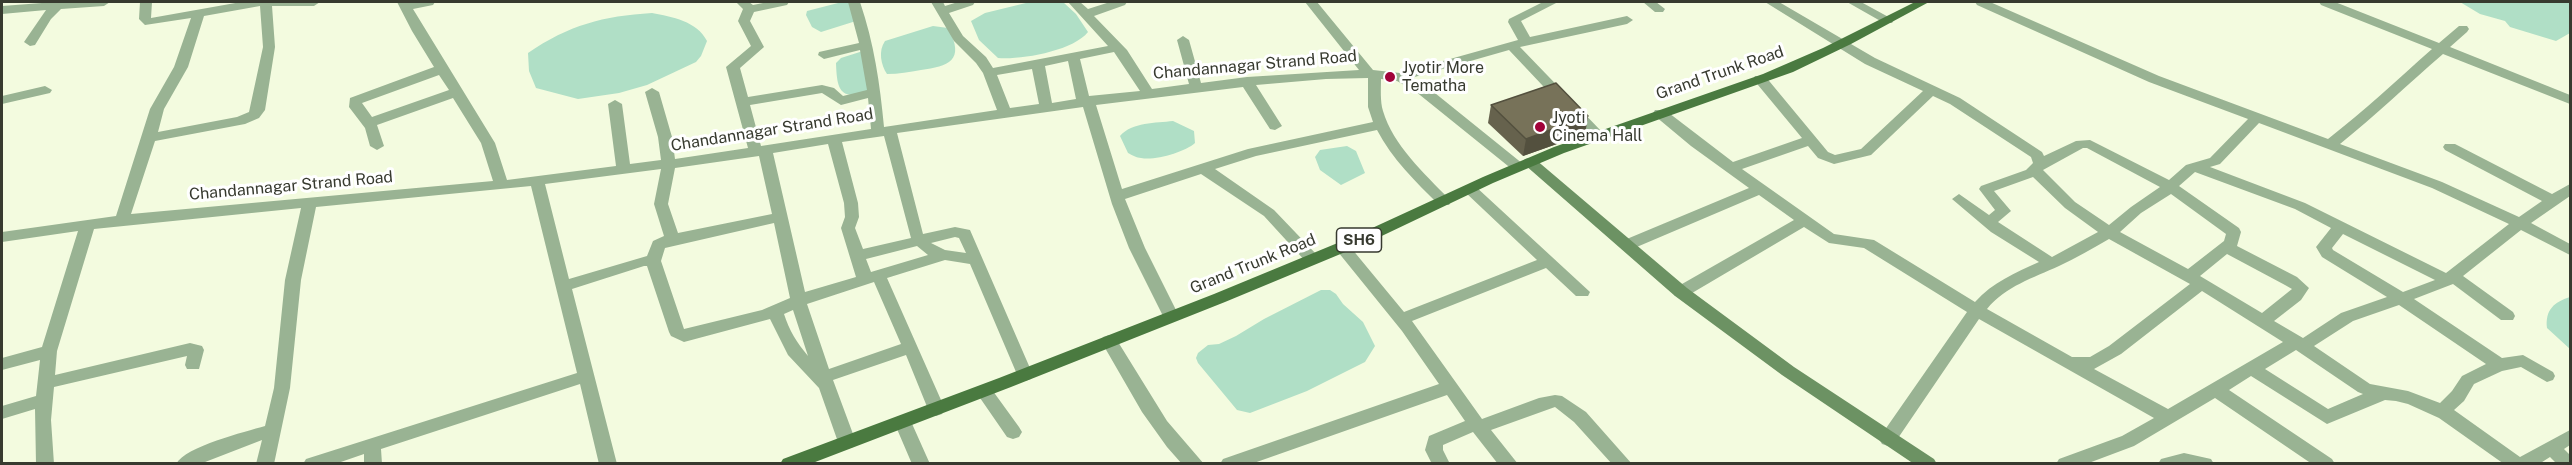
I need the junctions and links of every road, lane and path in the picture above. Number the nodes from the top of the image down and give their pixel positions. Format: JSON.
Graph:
{"nodes":[{"id":1,"x":76,"y":2,"type":"edge"},
{"id":2,"x":104,"y":2,"type":"edge"},
{"id":3,"x":146,"y":2,"type":"edge"},
{"id":4,"x":261,"y":2,"type":"edge"},
{"id":5,"x":314,"y":2,"type":"edge"},
{"id":6,"x":429,"y":2,"type":"edge"},
{"id":7,"x":783,"y":2,"type":"edge"},
{"id":8,"x":854,"y":2,"type":"edge"},
{"id":9,"x":969,"y":2,"type":"edge"},
{"id":10,"x":1074,"y":2,"type":"edge"},
{"id":11,"x":1121,"y":2,"type":"edge"},
{"id":12,"x":1311,"y":2,"type":"edge"},
{"id":13,"x":1771,"y":2,"type":"edge"},
{"id":14,"x":1853,"y":2,"type":"edge"},
{"id":15,"x":1923,"y":2,"type":"edge"},
{"id":16,"x":1981,"y":2,"type":"edge"},
{"id":17,"x":2325,"y":2,"type":"edge"},
{"id":18,"x":744,"y":3,"type":"edge"},
{"id":19,"x":1544,"y":3,"type":"edge"},
{"id":20,"x":58,"y":4,"type":"junction"},
{"id":21,"x":404,"y":4,"type":"edge"},
{"id":22,"x":2346,"y":5,"type":"edge"},
{"id":23,"x":939,"y":6,"type":"edge"},
{"id":24,"x":2,"y":10,"type":"edge"},
{"id":25,"x":199,"y":12,"type":"junction"},
{"id":26,"x":1086,"y":14,"type":"junction"},
{"id":27,"x":1627,"y":20,"type":"dead end"},
{"id":28,"x":1888,"y":20,"type":"junction"},
{"id":29,"x":2463,"y":29,"type":"dead end"},
{"id":30,"x":1183,"y":40,"type":"dead end"},
{"id":31,"x":30,"y":42,"type":"dead end"},
{"id":32,"x":1518,"y":44,"type":"junction"},
{"id":33,"x":1842,"y":44,"type":"junction"},
{"id":34,"x":867,"y":45,"type":"junction"},
{"id":35,"x":1117,"y":48,"type":"junction"},
{"id":36,"x":2443,"y":49,"type":"junction"},
{"id":37,"x":824,"y":55,"type":"dead end"},
{"id":38,"x":1073,"y":56,"type":"junction"},
{"id":39,"x":1038,"y":64,"type":"junction"},
{"id":40,"x":442,"y":69,"type":"junction"},
{"id":41,"x":990,"y":73,"type":"junction"},
{"id":42,"x":1371,"y":74,"type":"junction"},
{"id":43,"x":1400,"y":77,"type":"junction"},
{"id":44,"x":1760,"y":80,"type":"junction"},
{"id":45,"x":1247,"y":81,"type":"junction"},
{"id":46,"x":1196,"y":87,"type":"junction"},
{"id":47,"x":45,"y":90,"type":"dead end"},
{"id":48,"x":1932,"y":90,"type":"junction"},
{"id":49,"x":457,"y":92,"type":"junction"},
{"id":50,"x":652,"y":92,"type":"dead end"},
{"id":51,"x":1147,"y":92,"type":"junction"},
{"id":52,"x":875,"y":93,"type":"junction"},
{"id":53,"x":2,"y":100,"type":"edge"},
{"id":54,"x":2571,"y":100,"type":"edge"},
{"id":55,"x":1086,"y":101,"type":"junction"},
{"id":56,"x":744,"y":102,"type":"junction"},
{"id":57,"x":615,"y":104,"type":"dead end"},
{"id":58,"x":1046,"y":107,"type":"junction"},
{"id":59,"x":1005,"y":112,"type":"junction"},
{"id":60,"x":1660,"y":113,"type":"junction"},
{"id":61,"x":2257,"y":117,"type":"junction"},
{"id":62,"x":369,"y":123,"type":"junction"},
{"id":63,"x":1383,"y":124,"type":"junction"},
{"id":64,"x":1275,"y":126,"type":"dead end"},
{"id":65,"x":884,"y":131,"type":"junction"},
{"id":66,"x":1598,"y":136,"type":"junction"},
{"id":67,"x":149,"y":138,"type":"junction"},
{"id":68,"x":834,"y":139,"type":"junction"},
{"id":69,"x":1811,"y":140,"type":"junction"},
{"id":70,"x":2331,"y":144,"type":"junction"},
{"id":71,"x":377,"y":146,"type":"dead end"},
{"id":72,"x":2450,"y":147,"type":"dead end"},
{"id":73,"x":760,"y":151,"type":"junction"},
{"id":74,"x":669,"y":164,"type":"junction"},
{"id":75,"x":1524,"y":164,"type":"junction"},
{"id":76,"x":2196,"y":166,"type":"junction"},
{"id":77,"x":2037,"y":167,"type":"junction"},
{"id":78,"x":1203,"y":168,"type":"junction"},
{"id":79,"x":1731,"y":168,"type":"junction"},
{"id":80,"x":624,"y":170,"type":"junction"},
{"id":81,"x":537,"y":181,"type":"junction"},
{"id":82,"x":501,"y":185,"type":"junction"},
{"id":83,"x":2171,"y":187,"type":"junction"},
{"id":84,"x":1470,"y":189,"type":"junction"},
{"id":85,"x":1760,"y":189,"type":"junction"},
{"id":86,"x":2571,"y":189,"type":"edge"},
{"id":87,"x":1117,"y":196,"type":"junction"},
{"id":88,"x":1959,"y":199,"type":"dead end"},
{"id":89,"x":2553,"y":201,"type":"junction"},
{"id":90,"x":1444,"y":202,"type":"junction"},
{"id":91,"x":309,"y":205,"type":"junction"},
{"id":92,"x":779,"y":217,"type":"junction"},
{"id":93,"x":122,"y":220,"type":"junction"},
{"id":94,"x":1804,"y":221,"type":"junction"},
{"id":95,"x":1988,"y":222,"type":"junction"},
{"id":96,"x":2520,"y":223,"type":"junction"},
{"id":97,"x":88,"y":224,"type":"junction"},
{"id":98,"x":2342,"y":225,"type":"junction"},
{"id":99,"x":2110,"y":232,"type":"junction"},
{"id":100,"x":2,"y":237,"type":"edge"},
{"id":101,"x":672,"y":239,"type":"junction"},
{"id":102,"x":919,"y":240,"type":"junction"},
{"id":103,"x":1627,"y":245,"type":"junction"},
{"id":104,"x":1342,"y":247,"type":"junction"},
{"id":105,"x":2226,"y":247,"type":"junction"},
{"id":106,"x":2571,"y":250,"type":"edge"},
{"id":107,"x":945,"y":255,"type":"junction"},
{"id":108,"x":856,"y":256,"type":"junction"},
{"id":109,"x":1312,"y":259,"type":"junction"},
{"id":110,"x":976,"y":260,"type":"junction"},
{"id":111,"x":653,"y":261,"type":"junction"},
{"id":112,"x":1549,"y":261,"type":"junction"},
{"id":113,"x":2051,"y":263,"type":"junction"},
{"id":114,"x":871,"y":277,"type":"junction"},
{"id":115,"x":2450,"y":278,"type":"junction"},
{"id":116,"x":2196,"y":280,"type":"junction"},
{"id":117,"x":564,"y":286,"type":"junction"},
{"id":118,"x":1582,"y":292,"type":"dead end"},
{"id":119,"x":1681,"y":292,"type":"junction"},
{"id":120,"x":2401,"y":298,"type":"junction"},
{"id":121,"x":799,"y":301,"type":"junction"},
{"id":122,"x":1977,"y":310,"type":"junction"},
{"id":123,"x":776,"y":312,"type":"junction"},
{"id":124,"x":1171,"y":316,"type":"junction"},
{"id":125,"x":2506,"y":316,"type":"dead end"},
{"id":126,"x":1401,"y":319,"type":"junction"},
{"id":127,"x":2263,"y":321,"type":"junction"},
{"id":128,"x":1109,"y":341,"type":"junction"},
{"id":129,"x":2300,"y":344,"type":"junction"},
{"id":130,"x":911,"y":347,"type":"junction"},
{"id":131,"x":49,"y":351,"type":"junction"},
{"id":132,"x":2070,"y":363,"type":"junction"},
{"id":133,"x":2,"y":364,"type":"edge"},
{"id":134,"x":193,"y":365,"type":"dead end"},
{"id":135,"x":2499,"y":365,"type":"junction"},
{"id":136,"x":2251,"y":368,"type":"junction"},
{"id":137,"x":1025,"y":375,"type":"junction"},
{"id":138,"x":586,"y":376,"type":"junction"},
{"id":139,"x":2547,"y":376,"type":"dead end"},
{"id":140,"x":826,"y":383,"type":"junction"},
{"id":141,"x":1450,"y":387,"type":"junction"},
{"id":142,"x":2215,"y":389,"type":"junction"},
{"id":143,"x":984,"y":391,"type":"junction"},
{"id":144,"x":45,"y":392,"type":"junction"},
{"id":145,"x":2381,"y":394,"type":"junction"},
{"id":146,"x":936,"y":409,"type":"junction"},
{"id":147,"x":2,"y":412,"type":"edge"},
{"id":148,"x":2441,"y":412,"type":"junction"},
{"id":149,"x":2167,"y":417,"type":"junction"},
{"id":150,"x":903,"y":422,"type":"junction"},
{"id":151,"x":1478,"y":425,"type":"junction"},
{"id":152,"x":272,"y":430,"type":"junction"},
{"id":153,"x":1013,"y":432,"type":"dead end"},
{"id":154,"x":2571,"y":437,"type":"edge"},
{"id":155,"x":1888,"y":439,"type":"junction"},
{"id":156,"x":847,"y":442,"type":"junction"},
{"id":157,"x":372,"y":445,"type":"junction"},
{"id":158,"x":2551,"y":448,"type":"junction"},
{"id":159,"x":45,"y":464,"type":"edge"},
{"id":160,"x":185,"y":464,"type":"edge"},
{"id":161,"x":265,"y":464,"type":"edge"},
{"id":162,"x":312,"y":464,"type":"edge"},
{"id":163,"x":374,"y":464,"type":"edge"},
{"id":164,"x":608,"y":464,"type":"edge"},
{"id":165,"x":789,"y":464,"type":"edge"},
{"id":166,"x":921,"y":464,"type":"edge"},
{"id":167,"x":1195,"y":464,"type":"edge"},
{"id":168,"x":1229,"y":464,"type":"edge"},
{"id":169,"x":1441,"y":464,"type":"edge"},
{"id":170,"x":1509,"y":464,"type":"edge"},
{"id":171,"x":1623,"y":464,"type":"edge"},
{"id":172,"x":1928,"y":464,"type":"edge"},
{"id":173,"x":2065,"y":464,"type":"edge"},
{"id":174,"x":2167,"y":464,"type":"edge"},
{"id":175,"x":2205,"y":464,"type":"edge"},
{"id":176,"x":2326,"y":464,"type":"edge"},
{"id":177,"x":2517,"y":464,"type":"edge"},
{"id":178,"x":2523,"y":464,"type":"edge"},
{"id":179,"x":2569,"y":464,"type":"edge"}],
"edges":[{"from":1,"to":2,"type":"street"},
{"from":1,"to":20,"type":"street"},
{"from":3,"to":25,"type":"street"},
{"from":4,"to":5,"type":"street"},
{"from":4,"to":25,"type":"street"},
{"from":4,"to":67,"type":"street"},
{"from":6,"to":21,"type":"street"},
{"from":7,"to":18,"type":"street"},
{"from":8,"to":34,"type":"street"},
{"from":9,"to":23,"type":"street"},
{"from":10,"to":26,"type":"street"},
{"from":11,"to":26,"type":"street"},
{"from":12,"to":42,"type":"street"},
{"from":13,"to":33,"type":"street"},
{"from":14,"to":28,"type":"street"},
{"from":15,"to":28,"type":"main road","name":"Grand Trunk Road","number":"SH6"},
{"from":16,"to":61,"type":"street"},
{"from":17,"to":22,"type":"street"},
{"from":18,"to":56,"type":"street"},
{"from":19,"to":32,"type":"street"},
{"from":20,"to":24,"type":"street"},
{"from":20,"to":31,"type":"street"},
{"from":21,"to":40,"type":"street"},
{"from":22,"to":36,"type":"street"},
{"from":23,"to":41,"type":"street"},
{"from":25,"to":67,"type":"street"},
{"from":26,"to":35,"type":"street"},
{"from":27,"to":32,"type":"street"},
{"from":28,"to":33,"type":"main road","name":"Grand Trunk Road","number":"SH6"},
{"from":29,"to":36,"type":"street"},
{"from":30,"to":46,"type":"street"},
{"from":32,"to":43,"type":"street"},
{"from":32,"to":66,"type":"street"},
{"from":33,"to":44,"type":"main road","name":"Grand Trunk Road","number":"SH6"},
{"from":33,"to":48,"type":"street"},
{"from":34,"to":37,"type":"street"},
{"from":34,"to":52,"type":"street"},
{"from":35,"to":38,"type":"street"},
{"from":35,"to":51,"type":"street"},
{"from":36,"to":54,"type":"street"},
{"from":36,"to":70,"type":"street"},
{"from":38,"to":39,"type":"street"},
{"from":38,"to":55,"type":"street"},
{"from":39,"to":41,"type":"street"},
{"from":39,"to":58,"type":"street"},
{"from":40,"to":49,"type":"street"},
{"from":40,"to":62,"type":"street"},
{"from":41,"to":59,"type":"street"},
{"from":42,"to":43,"type":"street","name":"Chandannagar Strand Road"},
{"from":42,"to":45,"type":"street","name":"Chandannagar Strand Road"},
{"from":42,"to":63,"type":"street"},
{"from":43,"to":75,"type":"street","name":"Chandannagar Strand Road"},
{"from":44,"to":60,"type":"main road","name":"Grand Trunk Road","number":"SH6"},
{"from":44,"to":69,"type":"street"},
{"from":45,"to":46,"type":"street","name":"Chandannagar Strand Road"},
{"from":45,"to":64,"type":"street"},
{"from":46,"to":51,"type":"street","name":"Chandannagar Strand Road"},
{"from":47,"to":53,"type":"street"},
{"from":48,"to":69,"type":"street"},
{"from":48,"to":77,"type":"street"},
{"from":49,"to":62,"type":"street"},
{"from":49,"to":82,"type":"street"},
{"from":50,"to":74,"type":"street"},
{"from":51,"to":55,"type":"street","name":"Chandannagar Strand Road"},
{"from":52,"to":56,"type":"street"},
{"from":52,"to":65,"type":"street"},
{"from":55,"to":58,"type":"street","name":"Chandannagar Strand Road"},
{"from":55,"to":87,"type":"street"},
{"from":56,"to":73,"type":"street"},
{"from":57,"to":80,"type":"street"},
{"from":58,"to":59,"type":"street","name":"Chandannagar Strand Road"},
{"from":59,"to":65,"type":"street","name":"Chandannagar Strand Road"},
{"from":60,"to":66,"type":"main road","name":"Grand Trunk Road","number":"SH6"},
{"from":60,"to":79,"type":"street"},
{"from":61,"to":70,"type":"street"},
{"from":61,"to":76,"type":"street"},
{"from":62,"to":71,"type":"street"},
{"from":63,"to":78,"type":"street"},
{"from":63,"to":90,"type":"street"},
{"from":65,"to":68,"type":"street","name":"Chandannagar Strand Road"},
{"from":65,"to":102,"type":"street"},
{"from":66,"to":75,"type":"main road","name":"Grand Trunk Road","number":"SH6"},
{"from":67,"to":93,"type":"street"},
{"from":68,"to":73,"type":"street","name":"Chandannagar Strand Road"},
{"from":68,"to":108,"type":"street"},
{"from":69,"to":79,"type":"street"},
{"from":70,"to":96,"type":"street"},
{"from":72,"to":89,"type":"street"},
{"from":73,"to":74,"type":"street","name":"Chandannagar Strand Road"},
{"from":73,"to":92,"type":"street"},
{"from":74,"to":80,"type":"street","name":"Chandannagar Strand Road"},
{"from":74,"to":101,"type":"street"},
{"from":75,"to":84,"type":"main road","name":"Grand Trunk Road","number":"SH6"},
{"from":75,"to":103,"type":"street"},
{"from":76,"to":83,"type":"street"},
{"from":76,"to":98,"type":"street"},
{"from":77,"to":83,"type":"street"},
{"from":77,"to":95,"type":"street"},
{"from":77,"to":99,"type":"street"},
{"from":78,"to":87,"type":"street"},
{"from":78,"to":109,"type":"street"},
{"from":79,"to":85,"type":"street"},
{"from":80,"to":81,"type":"street","name":"Chandannagar Strand Road"},
{"from":81,"to":82,"type":"street","name":"Chandannagar Strand Road"},
{"from":81,"to":117,"type":"street"},
{"from":82,"to":91,"type":"street","name":"Chandannagar Strand Road"},
{"from":83,"to":99,"type":"street"},
{"from":83,"to":105,"type":"street"},
{"from":84,"to":90,"type":"main road","name":"Grand Trunk Road","number":"SH6"},
{"from":84,"to":112,"type":"street"},
{"from":85,"to":94,"type":"street"},
{"from":85,"to":103,"type":"street"},
{"from":86,"to":89,"type":"street"},
{"from":87,"to":124,"type":"street"},
{"from":88,"to":95,"type":"street"},
{"from":89,"to":96,"type":"street"},
{"from":90,"to":104,"type":"main road","name":"Grand Trunk Road","number":"SH6"},
{"from":91,"to":93,"type":"street","name":"Chandannagar Strand Road"},
{"from":91,"to":152,"type":"street"},
{"from":92,"to":101,"type":"street"},
{"from":92,"to":121,"type":"street"},
{"from":93,"to":97,"type":"street","name":"Chandannagar Strand Road"},
{"from":94,"to":119,"type":"street"},
{"from":94,"to":122,"type":"street"},
{"from":95,"to":113,"type":"street"},
{"from":96,"to":106,"type":"street"},
{"from":96,"to":115,"type":"street"},
{"from":97,"to":100,"type":"street","name":"Chandannagar Strand Road"},
{"from":97,"to":131,"type":"street"},
{"from":98,"to":115,"type":"street"},
{"from":98,"to":120,"type":"street"},
{"from":99,"to":113,"type":"street"},
{"from":99,"to":116,"type":"street"},
{"from":101,"to":111,"type":"street"},
{"from":102,"to":107,"type":"street"},
{"from":102,"to":108,"type":"street"},
{"from":102,"to":110,"type":"street"},
{"from":103,"to":119,"type":"street"},
{"from":104,"to":109,"type":"main road","name":"Grand Trunk Road","number":"SH6"},
{"from":104,"to":126,"type":"street"},
{"from":105,"to":116,"type":"street"},
{"from":105,"to":127,"type":"street"},
{"from":107,"to":110,"type":"street"},
{"from":107,"to":114,"type":"street"},
{"from":108,"to":114,"type":"street"},
{"from":109,"to":124,"type":"main road","name":"Grand Trunk Road","number":"SH6"},
{"from":110,"to":137,"type":"street"},
{"from":111,"to":117,"type":"street"},
{"from":111,"to":123,"type":"street"},
{"from":112,"to":118,"type":"street"},
{"from":112,"to":126,"type":"street"},
{"from":113,"to":122,"type":"street"},
{"from":114,"to":121,"type":"street"},
{"from":114,"to":130,"type":"street"},
{"from":115,"to":120,"type":"street"},
{"from":115,"to":125,"type":"street"},
{"from":116,"to":127,"type":"street"},
{"from":116,"to":132,"type":"street"},
{"from":117,"to":138,"type":"street"},
{"from":119,"to":155,"type":"street"},
{"from":120,"to":129,"type":"street"},
{"from":120,"to":135,"type":"street"},
{"from":121,"to":123,"type":"street"},
{"from":121,"to":140,"type":"street"},
{"from":122,"to":132,"type":"street"},
{"from":122,"to":155,"type":"street"},
{"from":123,"to":140,"type":"street"},
{"from":124,"to":128,"type":"main road","name":"Grand Trunk Road","number":"SH6"},
{"from":126,"to":141,"type":"street"},
{"from":127,"to":129,"type":"street"},
{"from":128,"to":137,"type":"main road","name":"Grand Trunk Road","number":"SH6"},
{"from":128,"to":167,"type":"street"},
{"from":129,"to":136,"type":"street"},
{"from":129,"to":145,"type":"street"},
{"from":130,"to":140,"type":"street"},
{"from":130,"to":146,"type":"street"},
{"from":131,"to":133,"type":"street"},
{"from":131,"to":144,"type":"street"},
{"from":132,"to":149,"type":"street"},
{"from":134,"to":144,"type":"street"},
{"from":135,"to":139,"type":"street"},
{"from":135,"to":148,"type":"street"},
{"from":136,"to":142,"type":"street"},
{"from":136,"to":145,"type":"street"},
{"from":137,"to":143,"type":"main road","name":"Grand Trunk Road","number":"SH6"},
{"from":138,"to":157,"type":"street"},
{"from":138,"to":164,"type":"street"},
{"from":140,"to":156,"type":"street"},
{"from":141,"to":151,"type":"street"},
{"from":141,"to":168,"type":"street"},
{"from":142,"to":149,"type":"street"},
{"from":142,"to":176,"type":"street"},
{"from":143,"to":146,"type":"main road","name":"Grand Trunk Road","number":"SH6"},
{"from":143,"to":153,"type":"street"},
{"from":144,"to":147,"type":"street"},
{"from":144,"to":159,"type":"street"},
{"from":145,"to":148,"type":"street"},
{"from":146,"to":150,"type":"main road","name":"Grand Trunk Road","number":"SH6"},
{"from":148,"to":177,"type":"street"},
{"from":149,"to":173,"type":"street"},
{"from":150,"to":156,"type":"main road","name":"Grand Trunk Road","number":"SH6"},
{"from":150,"to":166,"type":"street"},
{"from":151,"to":169,"type":"street"},
{"from":151,"to":170,"type":"street"},
{"from":151,"to":171,"type":"street"},
{"from":152,"to":160,"type":"street"},
{"from":152,"to":161,"type":"street"},
{"from":154,"to":158,"type":"street"},
{"from":155,"to":172,"type":"street"},
{"from":156,"to":165,"type":"main road","name":"Grand Trunk Road","number":"SH6"},
{"from":157,"to":162,"type":"street"},
{"from":157,"to":163,"type":"street"},
{"from":158,"to":178,"type":"street"},
{"from":158,"to":179,"type":"street"},
{"from":174,"to":175,"type":"street"}]}
